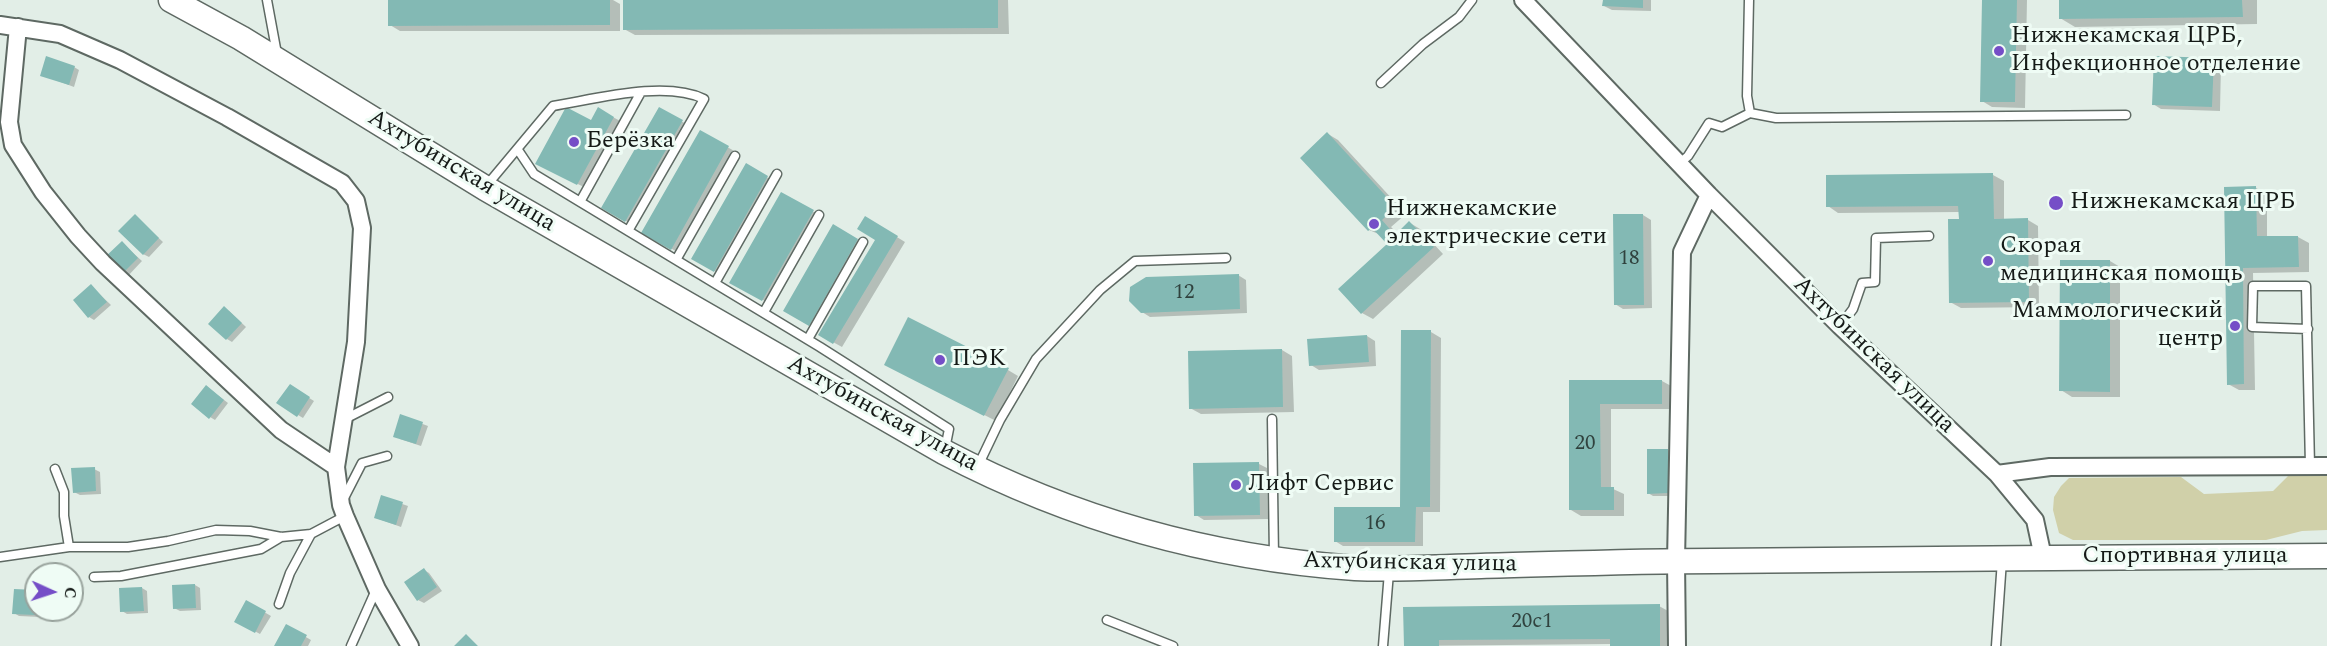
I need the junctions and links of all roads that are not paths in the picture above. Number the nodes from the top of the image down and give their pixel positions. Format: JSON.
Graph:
{"nodes":[{"id":1,"x":171,"y":0,"type":"edge"},
{"id":2,"x":267,"y":0,"type":"edge"},
{"id":3,"x":1472,"y":0,"type":"edge"},
{"id":4,"x":1523,"y":0,"type":"edge"},
{"id":5,"x":1749,"y":0,"type":"edge"},
{"id":6,"x":0,"y":25,"type":"edge"},
{"id":7,"x":18,"y":27,"type":"junction"},
{"id":8,"x":279,"y":61,"type":"junction"},
{"id":9,"x":1381,"y":83,"type":"dead end"},
{"id":10,"x":641,"y":92,"type":"junction"},
{"id":11,"x":1750,"y":113,"type":"junction"},
{"id":12,"x":2126,"y":115,"type":"dead end"},
{"id":13,"x":518,"y":150,"type":"junction"},
{"id":14,"x":735,"y":156,"type":"dead end"},
{"id":15,"x":1679,"y":164,"type":"junction"},
{"id":16,"x":777,"y":174,"type":"dead end"},
{"id":17,"x":485,"y":188,"type":"junction"},
{"id":18,"x":1709,"y":195,"type":"junction"},
{"id":19,"x":580,"y":202,"type":"junction"},
{"id":20,"x":819,"y":215,"type":"dead end"},
{"id":21,"x":628,"y":231,"type":"junction"},
{"id":22,"x":1929,"y":236,"type":"dead end"},
{"id":23,"x":863,"y":242,"type":"dead end"},
{"id":24,"x":1226,"y":258,"type":"dead end"},
{"id":25,"x":676,"y":260,"type":"junction"},
{"id":26,"x":715,"y":283,"type":"junction"},
{"id":27,"x":764,"y":312,"type":"junction"},
{"id":28,"x":1840,"y":326,"type":"junction"},
{"id":29,"x":2308,"y":329,"type":"junction"},
{"id":30,"x":808,"y":339,"type":"junction"},
{"id":31,"x":388,"y":397,"type":"dead end"},
{"id":32,"x":1272,"y":419,"type":"dead end"},
{"id":33,"x":343,"y":420,"type":"junction"},
{"id":34,"x":944,"y":452,"type":"junction"},
{"id":35,"x":387,"y":456,"type":"dead end"},
{"id":36,"x":2318,"y":466,"type":"edge"},
{"id":37,"x":336,"y":467,"type":"junction"},
{"id":38,"x":55,"y":470,"type":"dead end"},
{"id":39,"x":977,"y":470,"type":"junction"},
{"id":40,"x":1997,"y":474,"type":"junction"},
{"id":41,"x":343,"y":511,"type":"junction"},
{"id":42,"x":311,"y":534,"type":"junction"},
{"id":43,"x":281,"y":537,"type":"junction"},
{"id":44,"x":69,"y":547,"type":"junction"},
{"id":45,"x":2327,"y":556,"type":"edge"},
{"id":46,"x":0,"y":557,"type":"edge"},
{"id":47,"x":2043,"y":557,"type":"junction"},
{"id":48,"x":2002,"y":558,"type":"junction"},
{"id":49,"x":1274,"y":560,"type":"junction"},
{"id":50,"x":1676,"y":561,"type":"junction"},
{"id":51,"x":1389,"y":568,"type":"junction"},
{"id":52,"x":94,"y":578,"type":"dead end"},
{"id":53,"x":377,"y":589,"type":"junction"},
{"id":54,"x":279,"y":604,"type":"dead end"},
{"id":55,"x":1107,"y":620,"type":"dead end"},
{"id":56,"x":351,"y":646,"type":"edge"},
{"id":57,"x":410,"y":646,"type":"edge"},
{"id":58,"x":1173,"y":646,"type":"edge"},
{"id":59,"x":1383,"y":646,"type":"edge"},
{"id":60,"x":1677,"y":646,"type":"edge"},
{"id":61,"x":1996,"y":646,"type":"edge"}],
"edges":[{"from":1,"to":8,"type":"street","name":"Ахтубинская улица"},
{"from":2,"to":8,"type":"lane"},
{"from":3,"to":9,"type":"lane"},
{"from":4,"to":15,"type":"street","name":"Ахтубинская улица"},
{"from":5,"to":11,"type":"lane"},
{"from":6,"to":7,"type":"street"},
{"from":7,"to":33,"type":"street"},
{"from":7,"to":37,"type":"street"},
{"from":8,"to":17,"type":"street","name":"Ахтубинская улица"},
{"from":10,"to":13,"type":"lane"},
{"from":10,"to":19,"type":"lane"},
{"from":10,"to":21,"type":"lane"},
{"from":11,"to":12,"type":"lane"},
{"from":11,"to":15,"type":"lane"},
{"from":13,"to":17,"type":"lane"},
{"from":13,"to":19,"type":"lane"},
{"from":14,"to":25,"type":"lane"},
{"from":15,"to":18,"type":"street","name":"Ахтубинская улица"},
{"from":16,"to":26,"type":"lane"},
{"from":17,"to":34,"type":"street","name":"Ахтубинская улица"},
{"from":18,"to":28,"type":"street","name":"Ахтубинская улица"},
{"from":18,"to":50,"type":"street"},
{"from":19,"to":21,"type":"lane"},
{"from":20,"to":27,"type":"lane"},
{"from":21,"to":25,"type":"lane"},
{"from":22,"to":28,"type":"lane"},
{"from":23,"to":30,"type":"lane"},
{"from":24,"to":39,"type":"lane"},
{"from":25,"to":26,"type":"lane"},
{"from":26,"to":27,"type":"lane"},
{"from":27,"to":30,"type":"lane"},
{"from":28,"to":40,"type":"street","name":"Ахтубинская улица"},
{"from":29,"to":29,"type":"lane"},
{"from":29,"to":36,"type":"lane"},
{"from":30,"to":34,"type":"lane"},
{"from":31,"to":33,"type":"lane"},
{"from":32,"to":49,"type":"lane"},
{"from":33,"to":37,"type":"street"},
{"from":34,"to":39,"type":"street","name":"Ахтубинская улица"},
{"from":35,"to":41,"type":"lane"},
{"from":36,"to":40,"type":"street"},
{"from":37,"to":41,"type":"street"},
{"from":38,"to":44,"type":"lane"},
{"from":39,"to":49,"type":"street","name":"Ахтубинская улица"},
{"from":40,"to":47,"type":"street","name":"Ахтубинская улица"},
{"from":41,"to":42,"type":"lane"},
{"from":41,"to":53,"type":"street"},
{"from":42,"to":43,"type":"lane"},
{"from":42,"to":54,"type":"lane"},
{"from":43,"to":44,"type":"lane"},
{"from":43,"to":52,"type":"lane"},
{"from":44,"to":46,"type":"lane"},
{"from":45,"to":47,"type":"street","name":"Спортивная улица"},
{"from":47,"to":48,"type":"street","name":"Ахтубинская улица"},
{"from":48,"to":50,"type":"street","name":"Ахтубинская улица"},
{"from":48,"to":61,"type":"lane"},
{"from":49,"to":51,"type":"street","name":"Ахтубинская улица"},
{"from":50,"to":51,"type":"street","name":"Ахтубинская улица"},
{"from":50,"to":60,"type":"street"},
{"from":51,"to":59,"type":"lane"},
{"from":53,"to":56,"type":"lane"},
{"from":53,"to":57,"type":"street"},
{"from":55,"to":58,"type":"lane"}]}
